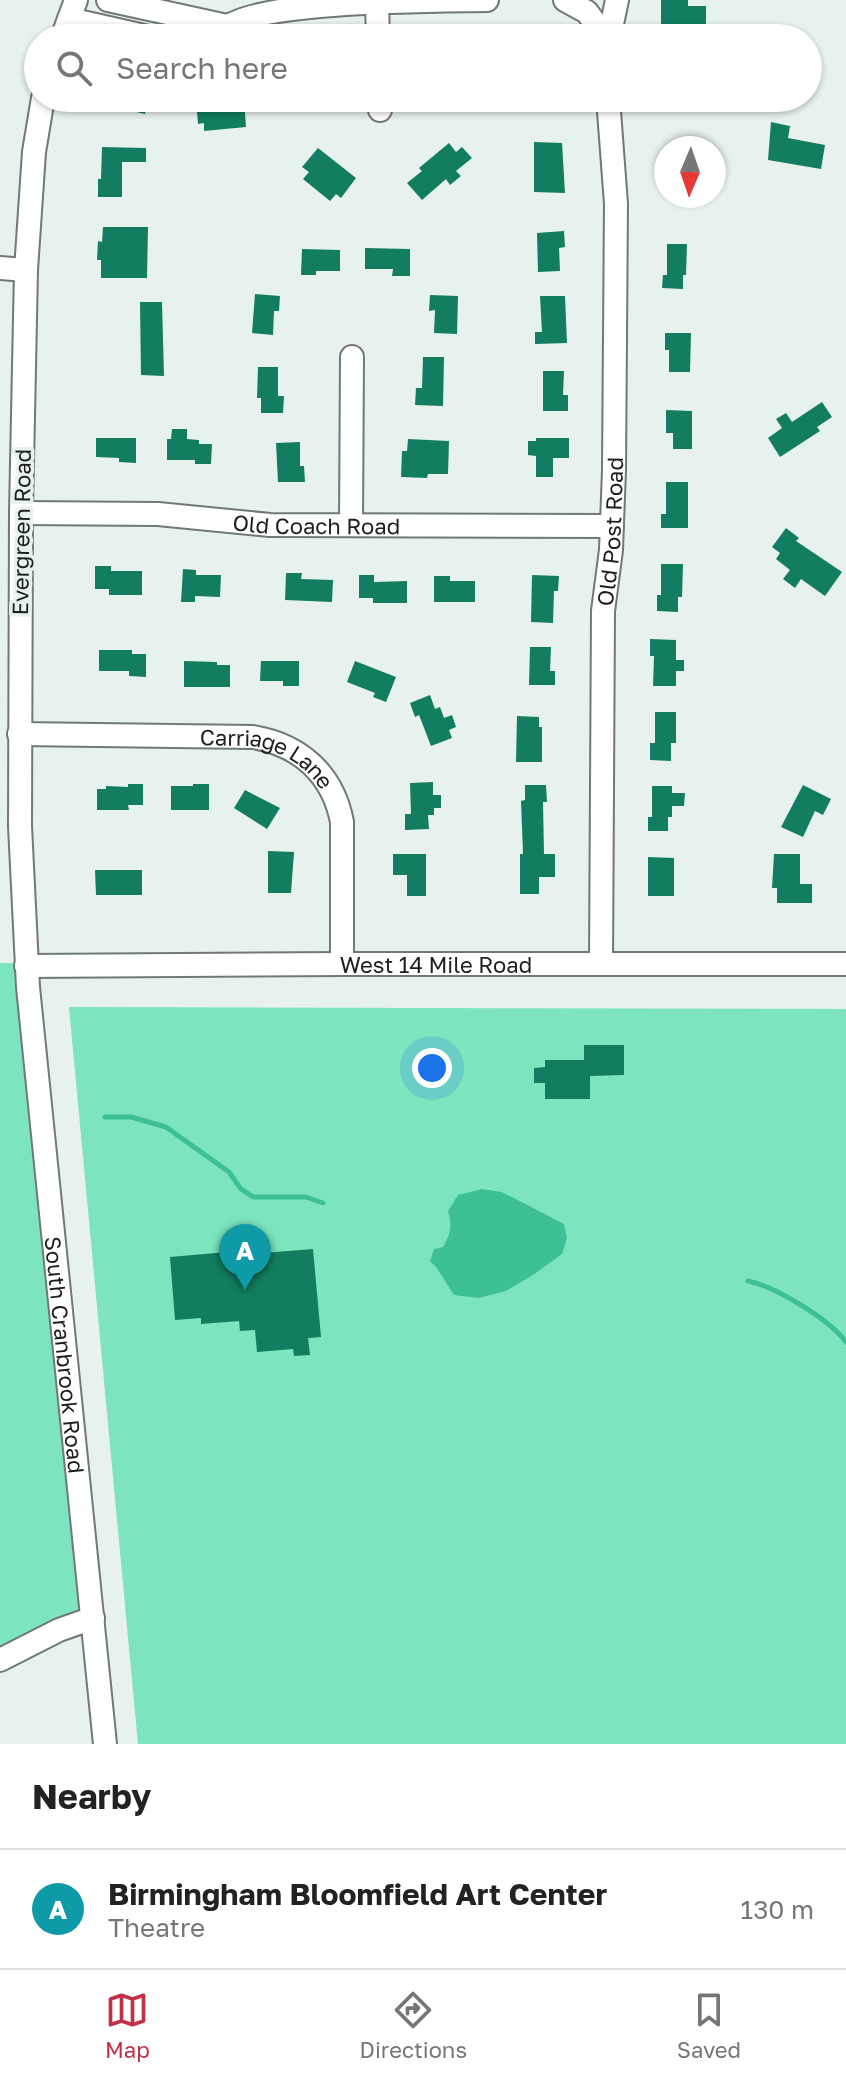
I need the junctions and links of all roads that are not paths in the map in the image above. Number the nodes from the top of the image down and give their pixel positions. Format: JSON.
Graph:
{"nodes":[{"id":1,"x":108,"y":0,"type":"edge"},
{"id":2,"x":487,"y":0,"type":"edge"},
{"id":3,"x":565,"y":0,"type":"edge"},
{"id":4,"x":617,"y":0,"type":"edge"},
{"id":5,"x":377,"y":3,"type":"junction"},
{"id":6,"x":69,"y":19,"type":"edge"},
{"id":7,"x":91,"y":24,"type":"edge"},
{"id":8,"x":194,"y":24,"type":"edge"},
{"id":9,"x":241,"y":24,"type":"edge"},
{"id":10,"x":378,"y":24,"type":"edge"},
{"id":11,"x":597,"y":24,"type":"edge"},
{"id":12,"x":611,"y":24,"type":"edge"},
{"id":13,"x":41,"y":112,"type":"edge"},
{"id":14,"x":609,"y":112,"type":"edge"},
{"id":15,"x":0,"y":268,"type":"edge"},
{"id":16,"x":26,"y":270,"type":"junction"},
{"id":17,"x":352,"y":357,"type":"dead end"},
{"id":18,"x":21,"y":513,"type":"junction"},
{"id":19,"x":351,"y":525,"type":"junction"},
{"id":20,"x":612,"y":526,"type":"junction"},
{"id":21,"x":19,"y":734,"type":"junction"},
{"id":22,"x":601,"y":963,"type":"junction"},
{"id":23,"x":342,"y":964,"type":"junction"},
{"id":24,"x":846,"y":964,"type":"edge"},
{"id":25,"x":26,"y":966,"type":"junction"},
{"id":26,"x":93,"y":1618,"type":"junction"},
{"id":27,"x":0,"y":1660,"type":"edge"},
{"id":28,"x":105,"y":1744,"type":"edge"}],
"edges":[{"from":1,"to":8,"type":"street"},
{"from":2,"to":5,"type":"street"},
{"from":3,"to":11,"type":"street"},
{"from":4,"to":12,"type":"street"},
{"from":5,"to":9,"type":"street"},
{"from":5,"to":10,"type":"street"},
{"from":6,"to":7,"type":"street"},
{"from":13,"to":16,"type":"street","name":"Evergreen Road"},
{"from":14,"to":20,"type":"street","name":"Old Post Road"},
{"from":15,"to":16,"type":"street"},
{"from":16,"to":18,"type":"street","name":"Evergreen Road"},
{"from":17,"to":19,"type":"street"},
{"from":18,"to":19,"type":"street","name":"Old Coach Road"},
{"from":18,"to":21,"type":"street","name":"Evergreen Road"},
{"from":19,"to":20,"type":"street","name":"Old Coach Road"},
{"from":20,"to":22,"type":"street","name":"Old Post Road"},
{"from":21,"to":23,"type":"street","name":"Carriage Lane"},
{"from":21,"to":25,"type":"street","name":"Evergreen Road"},
{"from":22,"to":23,"type":"street","name":"West 14 Mile Road"},
{"from":22,"to":24,"type":"street","name":"West 14 Mile Road"},
{"from":23,"to":25,"type":"street","name":"West 14 Mile Road"},
{"from":25,"to":26,"type":"street","name":"South Cranbrook Road"},
{"from":26,"to":27,"type":"street"},
{"from":26,"to":28,"type":"street","name":"South Cranbrook Road"}]}
